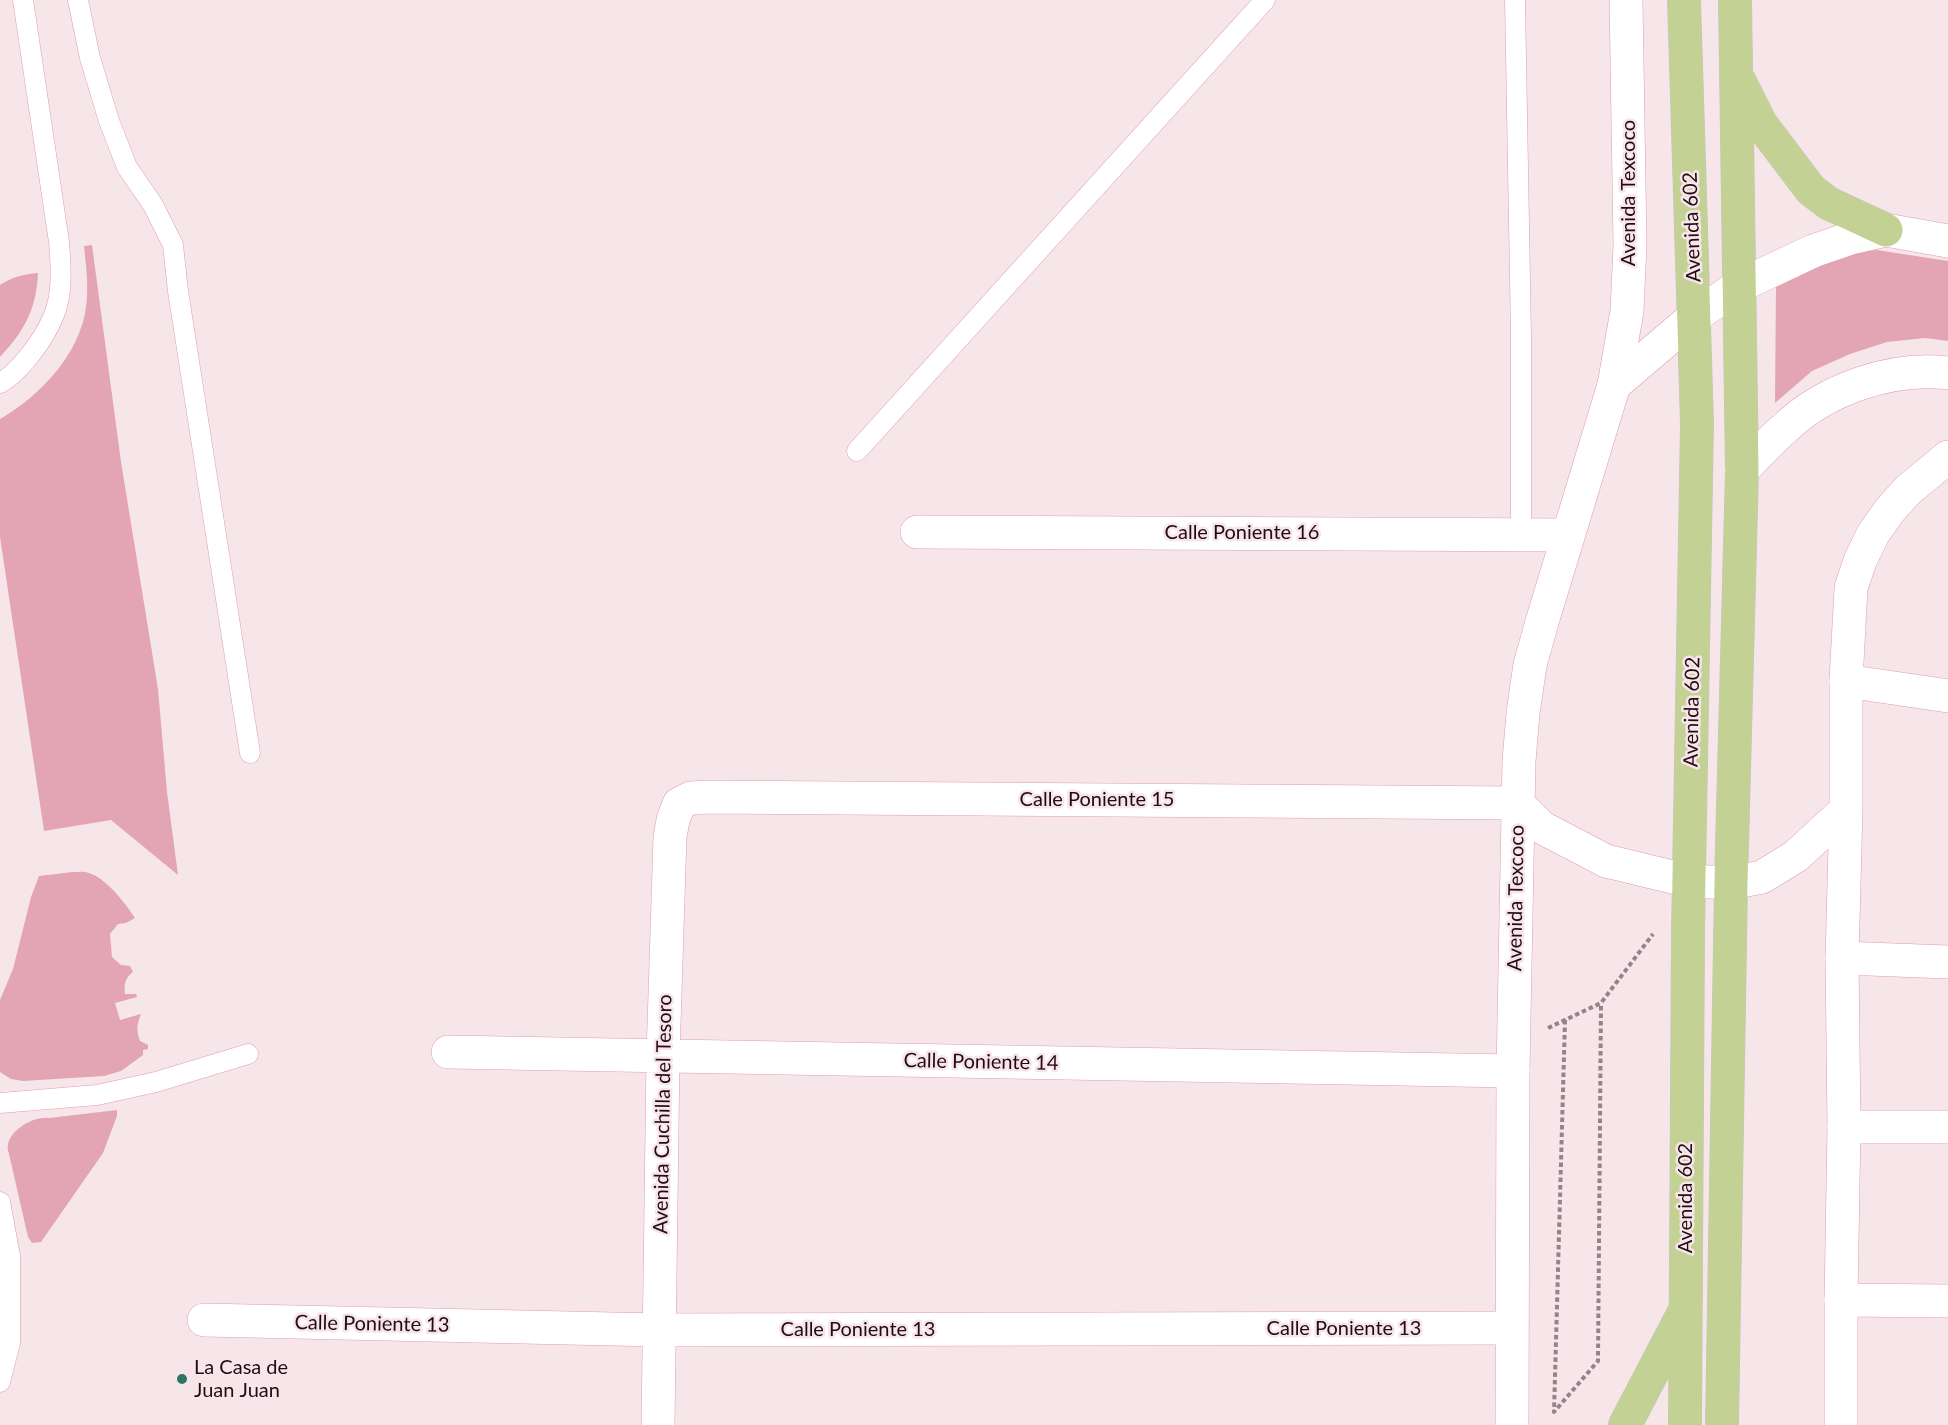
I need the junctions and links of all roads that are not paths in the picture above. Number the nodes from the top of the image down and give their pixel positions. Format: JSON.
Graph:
{"nodes":[{"id":1,"x":23,"y":0,"type":"edge"},
{"id":2,"x":78,"y":0,"type":"edge"},
{"id":3,"x":1265,"y":0,"type":"edge"},
{"id":4,"x":1515,"y":0,"type":"edge"},
{"id":5,"x":1626,"y":0,"type":"edge"},
{"id":6,"x":1684,"y":0,"type":"edge"},
{"id":7,"x":1735,"y":0,"type":"edge"},
{"id":8,"x":1736,"y":74,"type":"junction"},
{"id":9,"x":1886,"y":230,"type":"junction"},
{"id":10,"x":1948,"y":241,"type":"edge"},
{"id":11,"x":1739,"y":286,"type":"junction"},
{"id":12,"x":1695,"y":316,"type":"junction"},
{"id":13,"x":1948,"y":373,"type":"edge"},
{"id":14,"x":0,"y":383,"type":"edge"},
{"id":15,"x":1614,"y":385,"type":"junction"},
{"id":16,"x":857,"y":451,"type":"dead end"},
{"id":17,"x":1948,"y":457,"type":"edge"},
{"id":18,"x":1742,"y":471,"type":"junction"},
{"id":19,"x":916,"y":532,"type":"dead end"},
{"id":20,"x":1521,"y":535,"type":"junction"},
{"id":21,"x":1568,"y":535,"type":"junction"},
{"id":22,"x":1846,"y":681,"type":"junction"},
{"id":23,"x":1948,"y":696,"type":"edge"},
{"id":24,"x":250,"y":753,"type":"dead end"},
{"id":25,"x":1517,"y":803,"type":"junction"},
{"id":26,"x":679,"y":804,"type":"joint"},
{"id":27,"x":1846,"y":810,"type":"junction"},
{"id":28,"x":1689,"y":881,"type":"junction"},
{"id":29,"x":1731,"y":883,"type":"junction"},
{"id":30,"x":1842,"y":958,"type":"junction"},
{"id":31,"x":1948,"y":962,"type":"edge"},
{"id":32,"x":448,"y":1052,"type":"dead end"},
{"id":33,"x":248,"y":1054,"type":"dead end"},
{"id":34,"x":663,"y":1056,"type":"junction"},
{"id":35,"x":1514,"y":1057,"type":"junction"},
{"id":36,"x":0,"y":1103,"type":"edge"},
{"id":37,"x":1844,"y":1127,"type":"junction"},
{"id":38,"x":1948,"y":1127,"type":"edge"},
{"id":39,"x":0,"y":1202,"type":"edge"},
{"id":40,"x":1840,"y":1300,"type":"junction"},
{"id":41,"x":1948,"y":1301,"type":"edge"},
{"id":42,"x":1686,"y":1310,"type":"junction"},
{"id":43,"x":204,"y":1320,"type":"dead end"},
{"id":44,"x":1511,"y":1328,"type":"junction"},
{"id":45,"x":659,"y":1330,"type":"junction"},
{"id":46,"x":0,"y":1382,"type":"edge"},
{"id":47,"x":658,"y":1425,"type":"edge"},
{"id":48,"x":1512,"y":1425,"type":"edge"},
{"id":49,"x":1625,"y":1425,"type":"edge"},
{"id":50,"x":1685,"y":1425,"type":"edge"},
{"id":51,"x":1722,"y":1425,"type":"edge"},
{"id":52,"x":1841,"y":1425,"type":"edge"}],
"edges":[{"from":1,"to":14,"type":"lane"},
{"from":2,"to":24,"type":"lane"},
{"from":3,"to":16,"type":"lane"},
{"from":4,"to":20,"type":"lane"},
{"from":5,"to":15,"type":"street","name":"Avenida Texcoco"},
{"from":6,"to":12,"type":"main road","name":"Avenida 602"},
{"from":7,"to":8,"type":"main road","name":"Avenida 602"},
{"from":8,"to":9,"type":"main road"},
{"from":8,"to":11,"type":"main road","name":"Avenida 602"},
{"from":9,"to":10,"type":"street"},
{"from":9,"to":11,"type":"street"},
{"from":11,"to":12,"type":"street"},
{"from":11,"to":18,"type":"main road","name":"Avenida 602"},
{"from":12,"to":15,"type":"street"},
{"from":12,"to":28,"type":"main road","name":"Avenida 602"},
{"from":13,"to":18,"type":"street"},
{"from":15,"to":21,"type":"street","name":"Avenida Texcoco"},
{"from":17,"to":22,"type":"street"},
{"from":18,"to":29,"type":"main road","name":"Avenida 602"},
{"from":19,"to":20,"type":"street","name":"Calle Poniente 16"},
{"from":20,"to":21,"type":"street","name":"Calle Poniente 16"},
{"from":21,"to":25,"type":"street","name":"Avenida Texcoco"},
{"from":22,"to":23,"type":"street"},
{"from":22,"to":27,"type":"street"},
{"from":25,"to":26,"type":"street","name":"Calle Poniente 15"},
{"from":25,"to":28,"type":"street"},
{"from":25,"to":35,"type":"street","name":"Avenida Texcoco"},
{"from":26,"to":34,"type":"street","name":"Avenida Cuchilla del Tesoro"},
{"from":27,"to":29,"type":"street"},
{"from":27,"to":30,"type":"street"},
{"from":28,"to":29,"type":"street"},
{"from":28,"to":42,"type":"main road","name":"Avenida 602"},
{"from":29,"to":51,"type":"main road","name":"Avenida 602"},
{"from":30,"to":31,"type":"street"},
{"from":30,"to":37,"type":"street"},
{"from":32,"to":34,"type":"street","name":"Calle Poniente 14"},
{"from":33,"to":36,"type":"lane"},
{"from":34,"to":35,"type":"street","name":"Calle Poniente 14"},
{"from":34,"to":45,"type":"street","name":"Avenida Cuchilla del Tesoro"},
{"from":35,"to":44,"type":"street","name":"Avenida Texcoco"},
{"from":37,"to":38,"type":"street"},
{"from":37,"to":40,"type":"street"},
{"from":39,"to":46,"type":"lane"},
{"from":40,"to":41,"type":"street"},
{"from":40,"to":52,"type":"street"},
{"from":42,"to":49,"type":"main road"},
{"from":42,"to":50,"type":"main road","name":"Avenida 602"},
{"from":43,"to":45,"type":"street","name":"Calle Poniente 13"},
{"from":44,"to":45,"type":"street","name":"Calle Poniente 13"},
{"from":44,"to":48,"type":"street","name":"Avenida Texcoco"},
{"from":45,"to":47,"type":"street","name":"Avenida Cuchilla del Tesoro"}]}
